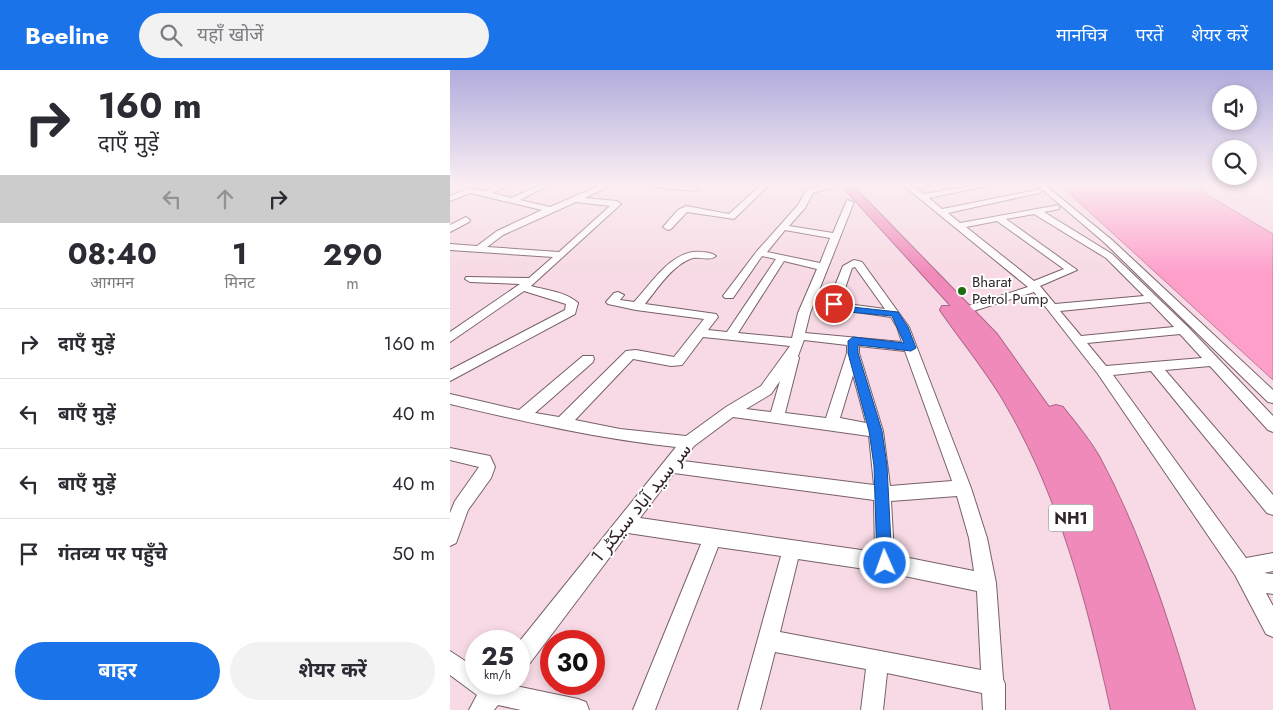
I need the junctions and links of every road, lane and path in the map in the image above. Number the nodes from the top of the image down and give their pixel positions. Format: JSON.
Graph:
{"nodes":[{"id":1,"x":540,"y":215,"type":"edge"},
{"id":2,"x":605,"y":215,"type":"edge"},
{"id":3,"x":679,"y":215,"type":"edge"},
{"id":4,"x":718,"y":215,"type":"edge"},
{"id":5,"x":732,"y":215,"type":"edge"},
{"id":6,"x":794,"y":215,"type":"edge"},
{"id":7,"x":844,"y":215,"type":"edge"},
{"id":8,"x":863,"y":215,"type":"edge"},
{"id":9,"x":867,"y":215,"type":"edge"},
{"id":10,"x":944,"y":215,"type":"edge"},
{"id":11,"x":1015,"y":215,"type":"edge"},
{"id":12,"x":1042,"y":215,"type":"edge"},
{"id":13,"x":1065,"y":215,"type":"edge"},
{"id":14,"x":1074,"y":215,"type":"edge"},
{"id":15,"x":998,"y":218,"type":"junction"},
{"id":16,"x":466,"y":220,"type":"dead end"},
{"id":17,"x":958,"y":226,"type":"junction"},
{"id":18,"x":668,"y":227,"type":"dead end"},
{"id":19,"x":782,"y":227,"type":"junction"},
{"id":20,"x":450,"y":230,"type":"edge"},
{"id":21,"x":835,"y":236,"type":"junction"},
{"id":22,"x":450,"y":247,"type":"edge"},
{"id":23,"x":479,"y":250,"type":"junction"},
{"id":24,"x":760,"y":253,"type":"junction"},
{"id":25,"x":559,"y":255,"type":"junction"},
{"id":26,"x":712,"y":256,"type":"dead end"},
{"id":27,"x":1109,"y":256,"type":"junction"},
{"id":28,"x":781,"y":259,"type":"junction"},
{"id":29,"x":823,"y":267,"type":"junction"},
{"id":30,"x":470,"y":279,"type":"dead end"},
{"id":31,"x":527,"y":284,"type":"junction"},
{"id":32,"x":1034,"y":286,"type":"junction"},
{"id":33,"x":618,"y":294,"type":"dead end"},
{"id":34,"x":729,"y":296,"type":"dead end"},
{"id":35,"x":1153,"y":298,"type":"junction"},
{"id":36,"x":636,"y":307,"type":"junction"},
{"id":37,"x":1053,"y":308,"type":"junction"},
{"id":38,"x":895,"y":314,"type":"dead end"},
{"id":39,"x":976,"y":329,"type":"junction"},
{"id":40,"x":1184,"y":330,"type":"junction"},
{"id":41,"x":699,"y":333,"type":"junction"},
{"id":42,"x":731,"y":335,"type":"junction"},
{"id":43,"x":450,"y":338,"type":"edge"},
{"id":44,"x":1078,"y":340,"type":"junction"},
{"id":45,"x":797,"y":343,"type":"junction"},
{"id":46,"x":853,"y":347,"type":"junction"},
{"id":47,"x":911,"y":348,"type":"junction"},
{"id":48,"x":588,"y":359,"type":"dead end"},
{"id":49,"x":1213,"y":361,"type":"junction"},
{"id":50,"x":1154,"y":366,"type":"junction"},
{"id":51,"x":1103,"y":371,"type":"junction"},
{"id":52,"x":450,"y":376,"type":"edge"},
{"id":53,"x":1273,"y":398,"type":"edge"},
{"id":54,"x":450,"y":399,"type":"edge"},
{"id":55,"x":731,"y":411,"type":"junction"},
{"id":56,"x":522,"y":416,"type":"junction"},
{"id":57,"x":777,"y":417,"type":"junction"},
{"id":58,"x":562,"y":424,"type":"junction"},
{"id":59,"x":841,"y":425,"type":"junction"},
{"id":60,"x":1273,"y":426,"type":"edge"},
{"id":61,"x":876,"y":431,"type":"junction"},
{"id":62,"x":688,"y":442,"type":"junction"},
{"id":63,"x":450,"y":454,"type":"edge"},
{"id":64,"x":669,"y":466,"type":"junction"},
{"id":65,"x":963,"y":488,"type":"junction"},
{"id":66,"x":883,"y":494,"type":"junction"},
{"id":67,"x":1273,"y":507,"type":"edge"},
{"id":68,"x":624,"y":524,"type":"junction"},
{"id":69,"x":713,"y":536,"type":"junction"},
{"id":70,"x":450,"y":537,"type":"edge"},
{"id":71,"x":792,"y":548,"type":"junction"},
{"id":72,"x":1273,"y":562,"type":"edge"},
{"id":73,"x":885,"y":563,"type":"junction"},
{"id":74,"x":1246,"y":575,"type":"junction"},
{"id":75,"x":986,"y":583,"type":"junction"},
{"id":76,"x":1273,"y":584,"type":"edge"},
{"id":77,"x":1273,"y":627,"type":"edge"},
{"id":78,"x":768,"y":640,"type":"junction"},
{"id":79,"x":530,"y":645,"type":"edge"},
{"id":80,"x":878,"y":660,"type":"junction"},
{"id":81,"x":450,"y":662,"type":"edge"},
{"id":82,"x":465,"y":674,"type":"edge"},
{"id":83,"x":994,"y":684,"type":"junction"},
{"id":84,"x":509,"y":695,"type":"edge"},
{"id":85,"x":578,"y":710,"type":"edge"},
{"id":86,"x":644,"y":710,"type":"edge"},
{"id":87,"x":750,"y":710,"type":"edge"},
{"id":88,"x":872,"y":710,"type":"edge"},
{"id":89,"x":994,"y":710,"type":"edge"},
{"id":90,"x":1114,"y":710,"type":"edge"},
{"id":91,"x":1128,"y":710,"type":"edge"},
{"id":92,"x":1157,"y":710,"type":"edge"},
{"id":93,"x":1178,"y":710,"type":"edge"}],
"edges":[{"from":1,"to":23,"type":"street"},
{"from":2,"to":25,"type":"street"},
{"from":3,"to":18,"type":"street"},
{"from":4,"to":5,"type":"street"},
{"from":6,"to":19,"type":"street"},
{"from":7,"to":21,"type":"street","name":"سر سید آباد سیکٹر 1"},
{"from":8,"to":39,"type":"highway","number":"NH1"},
{"from":9,"to":39,"type":"highway","number":"NH1"},
{"from":10,"to":17,"type":"street"},
{"from":11,"to":15,"type":"street"},
{"from":12,"to":27,"type":"street"},
{"from":13,"to":27,"type":"street"},
{"from":14,"to":53,"type":"street"},
{"from":15,"to":17,"type":"street"},
{"from":15,"to":32,"type":"street"},
{"from":16,"to":20,"type":"street"},
{"from":17,"to":32,"type":"street"},
{"from":19,"to":21,"type":"street"},
{"from":19,"to":24,"type":"street"},
{"from":21,"to":29,"type":"street","name":"سر سید آباد سیکٹر 1"},
{"from":22,"to":23,"type":"street"},
{"from":23,"to":25,"type":"street"},
{"from":24,"to":28,"type":"street"},
{"from":24,"to":34,"type":"street"},
{"from":25,"to":31,"type":"street"},
{"from":26,"to":36,"type":"street"},
{"from":27,"to":35,"type":"street"},
{"from":28,"to":29,"type":"street"},
{"from":28,"to":42,"type":"street"},
{"from":29,"to":45,"type":"street","name":"سر سید آباد سیکٹر 1"},
{"from":30,"to":31,"type":"street"},
{"from":31,"to":43,"type":"street"},
{"from":31,"to":52,"type":"street"},
{"from":32,"to":37,"type":"street"},
{"from":32,"to":39,"type":"street"},
{"from":33,"to":36,"type":"street"},
{"from":35,"to":37,"type":"street"},
{"from":35,"to":40,"type":"street"},
{"from":36,"to":41,"type":"street"},
{"from":37,"to":44,"type":"street"},
{"from":38,"to":47,"type":"street"},
{"from":39,"to":90,"type":"highway"},
{"from":39,"to":91,"type":"highway","number":"NH1"},
{"from":39,"to":92,"type":"highway","number":"NH1"},
{"from":39,"to":93,"type":"highway"},
{"from":40,"to":44,"type":"street"},
{"from":40,"to":49,"type":"street"},
{"from":41,"to":42,"type":"street"},
{"from":41,"to":58,"type":"street"},
{"from":42,"to":45,"type":"street"},
{"from":44,"to":51,"type":"street"},
{"from":45,"to":46,"type":"street"},
{"from":45,"to":55,"type":"street","name":"سر سید آباد سیکٹر 1"},
{"from":45,"to":57,"type":"street"},
{"from":46,"to":47,"type":"street"},
{"from":46,"to":59,"type":"street"},
{"from":46,"to":61,"type":"street"},
{"from":47,"to":65,"type":"street"},
{"from":48,"to":56,"type":"street"},
{"from":49,"to":50,"type":"street"},
{"from":49,"to":60,"type":"street"},
{"from":50,"to":51,"type":"street"},
{"from":50,"to":67,"type":"street"},
{"from":51,"to":74,"type":"street"},
{"from":54,"to":56,"type":"street"},
{"from":55,"to":57,"type":"street"},
{"from":55,"to":62,"type":"street","name":"سر سید آباد سیکٹر 1"},
{"from":56,"to":58,"type":"street"},
{"from":57,"to":59,"type":"street"},
{"from":58,"to":62,"type":"street"},
{"from":59,"to":61,"type":"street"},
{"from":61,"to":66,"type":"street"},
{"from":62,"to":64,"type":"street","name":"سر سید آباد سیکٹر 1"},
{"from":63,"to":70,"type":"street"},
{"from":64,"to":66,"type":"street"},
{"from":64,"to":68,"type":"street","name":"سر سید آباد سیکٹر 1"},
{"from":65,"to":66,"type":"street"},
{"from":65,"to":75,"type":"street"},
{"from":66,"to":73,"type":"street"},
{"from":68,"to":69,"type":"street"},
{"from":68,"to":79,"type":"street","name":"سر سید آباد سیکٹر 1"},
{"from":69,"to":71,"type":"street"},
{"from":69,"to":86,"type":"street"},
{"from":71,"to":73,"type":"street"},
{"from":71,"to":78,"type":"street"},
{"from":72,"to":74,"type":"street"},
{"from":73,"to":75,"type":"street"},
{"from":74,"to":76,"type":"street"},
{"from":74,"to":77,"type":"street"},
{"from":75,"to":83,"type":"street"},
{"from":78,"to":80,"type":"street"},
{"from":78,"to":87,"type":"street"},
{"from":80,"to":83,"type":"street"},
{"from":80,"to":88,"type":"street"},
{"from":81,"to":82,"type":"street"},
{"from":83,"to":89,"type":"street"},
{"from":84,"to":85,"type":"street"}]}
